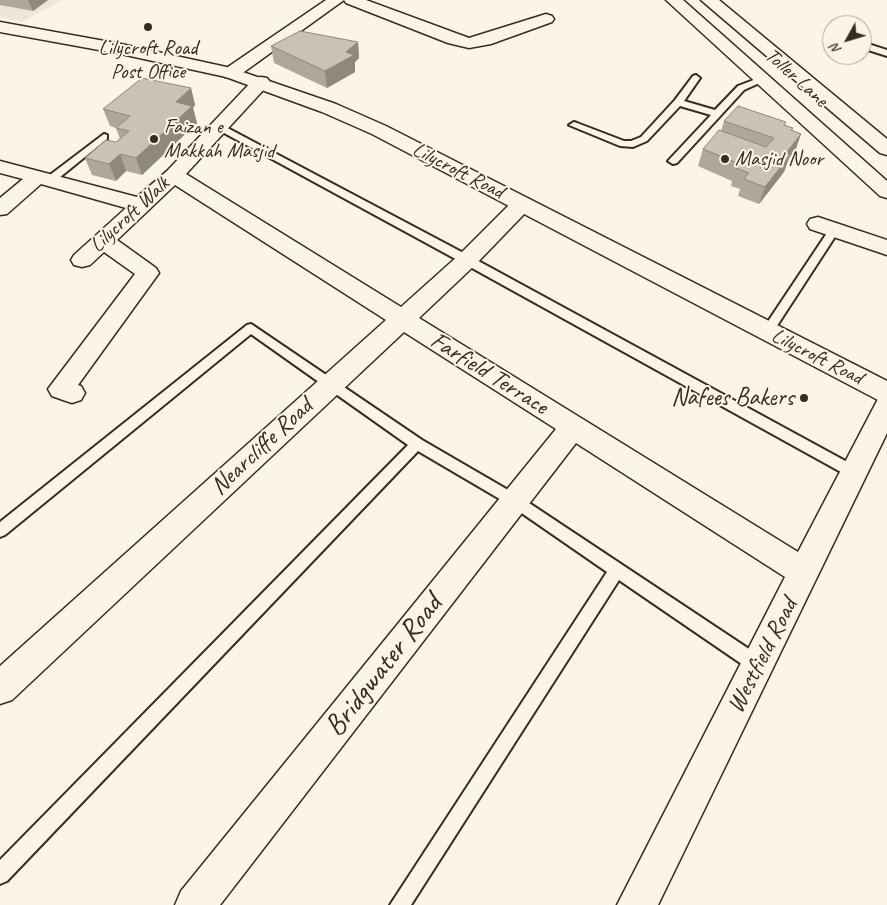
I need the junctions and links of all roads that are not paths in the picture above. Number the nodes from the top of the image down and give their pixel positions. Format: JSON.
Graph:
{"nodes":[{"id":1,"x":305,"y":0,"type":"edge"},
{"id":2,"x":352,"y":0,"type":"edge"},
{"id":3,"x":674,"y":0,"type":"edge"},
{"id":4,"x":709,"y":0,"type":"edge"},
{"id":5,"x":331,"y":3,"type":"edge"},
{"id":6,"x":725,"y":13,"type":"junction"},
{"id":7,"x":696,"y":18,"type":"junction"},
{"id":8,"x":546,"y":19,"type":"dead end"},
{"id":9,"x":0,"y":27,"type":"edge"},
{"id":10,"x":872,"y":48,"type":"edge"},
{"id":11,"x":887,"y":52,"type":"edge"},
{"id":12,"x":795,"y":72,"type":"junction"},
{"id":13,"x":231,"y":73,"type":"junction"},
{"id":14,"x":696,"y":78,"type":"dead end"},
{"id":15,"x":764,"y":79,"type":"junction"},
{"id":16,"x":261,"y":82,"type":"junction"},
{"id":17,"x":678,"y":102,"type":"junction"},
{"id":18,"x":717,"y":114,"type":"junction"},
{"id":19,"x":574,"y":125,"type":"dead end"},
{"id":20,"x":218,"y":126,"type":"junction"},
{"id":21,"x":104,"y":137,"type":"dead end"},
{"id":22,"x":887,"y":149,"type":"edge"},
{"id":23,"x":673,"y":161,"type":"dead end"},
{"id":24,"x":0,"y":167,"type":"edge"},
{"id":25,"x":174,"y":175,"type":"junction"},
{"id":26,"x":44,"y":179,"type":"junction"},
{"id":27,"x":886,"y":191,"type":"edge"},
{"id":28,"x":522,"y":204,"type":"junction"},
{"id":29,"x":141,"y":205,"type":"junction"},
{"id":30,"x":0,"y":209,"type":"edge"},
{"id":31,"x":826,"y":227,"type":"joint"},
{"id":32,"x":103,"y":240,"type":"junction"},
{"id":33,"x":887,"y":248,"type":"edge"},
{"id":34,"x":82,"y":260,"type":"dead end"},
{"id":35,"x":467,"y":260,"type":"junction"},
{"id":36,"x":402,"y":319,"type":"junction"},
{"id":37,"x":767,"y":332,"type":"junction"},
{"id":38,"x":331,"y":384,"type":"junction"},
{"id":39,"x":72,"y":393,"type":"dead end"},
{"id":40,"x":887,"y":393,"type":"edge"},
{"id":41,"x":887,"y":406,"type":"edge"},
{"id":42,"x":573,"y":427,"type":"junction"},
{"id":43,"x":417,"y":444,"type":"junction"},
{"id":44,"x":855,"y":473,"type":"junction"},
{"id":45,"x":515,"y":501,"type":"junction"},
{"id":46,"x":0,"y":531,"type":"edge"},
{"id":47,"x":617,"y":570,"type":"junction"},
{"id":48,"x":805,"y":573,"type":"junction"},
{"id":49,"x":758,"y":665,"type":"junction"},
{"id":50,"x":0,"y":688,"type":"edge"},
{"id":51,"x":0,"y":874,"type":"edge"},
{"id":52,"x":195,"y":905,"type":"edge"},
{"id":53,"x":400,"y":905,"type":"edge"},
{"id":54,"x":637,"y":905,"type":"edge"}],
"edges":[{"from":1,"to":5,"type":"street"},
{"from":2,"to":8,"type":"street"},
{"from":3,"to":7,"type":"street","name":"Toller Lane"},
{"from":4,"to":6,"type":"street","name":"Toller Lane"},
{"from":5,"to":13,"type":"street"},
{"from":6,"to":7,"type":"street"},
{"from":6,"to":12,"type":"street","name":"Toller Lane"},
{"from":7,"to":15,"type":"street","name":"Toller Lane"},
{"from":9,"to":13,"type":"street","name":"Lilycroft Road"},
{"from":10,"to":11,"type":"lane"},
{"from":12,"to":15,"type":"street"},
{"from":12,"to":22,"type":"street","name":"Toller Lane"},
{"from":13,"to":16,"type":"street","name":"Lilycroft Road"},
{"from":14,"to":17,"type":"lane"},
{"from":15,"to":18,"type":"lane"},
{"from":15,"to":27,"type":"street","name":"Toller Lane"},
{"from":16,"to":20,"type":"street","name":"Lilycroft Walk"},
{"from":16,"to":28,"type":"street","name":"Lilycroft Road"},
{"from":17,"to":18,"type":"lane"},
{"from":17,"to":19,"type":"lane"},
{"from":18,"to":23,"type":"lane"},
{"from":20,"to":25,"type":"street","name":"Lilycroft Walk"},
{"from":20,"to":35,"type":"lane"},
{"from":21,"to":26,"type":"lane"},
{"from":24,"to":26,"type":"street"},
{"from":25,"to":29,"type":"street","name":"Lilycroft Walk"},
{"from":25,"to":36,"type":"street","name":"Farfield Terrace"},
{"from":26,"to":29,"type":"street"},
{"from":26,"to":30,"type":"street"},
{"from":28,"to":35,"type":"street","name":"Nearcliffe Road"},
{"from":28,"to":37,"type":"street","name":"Lilycroft Road"},
{"from":29,"to":32,"type":"street","name":"Lilycroft Walk"},
{"from":31,"to":33,"type":"street"},
{"from":31,"to":37,"type":"lane"},
{"from":32,"to":34,"type":"street","name":"Lilycroft Walk"},
{"from":32,"to":39,"type":"street"},
{"from":35,"to":36,"type":"street","name":"Nearcliffe Road"},
{"from":35,"to":44,"type":"lane"},
{"from":36,"to":38,"type":"street","name":"Nearcliffe Road"},
{"from":36,"to":42,"type":"street","name":"Farfield Terrace"},
{"from":37,"to":40,"type":"street","name":"Lilycroft Road"},
{"from":38,"to":43,"type":"lane"},
{"from":38,"to":46,"type":"lane"},
{"from":38,"to":50,"type":"street","name":"Nearcliffe Road"},
{"from":41,"to":44,"type":"street","name":"Westfield Road"},
{"from":42,"to":45,"type":"street","name":"Bridgwater Road"},
{"from":42,"to":48,"type":"street","name":"Farfield Terrace"},
{"from":43,"to":45,"type":"lane"},
{"from":43,"to":51,"type":"lane"},
{"from":44,"to":48,"type":"street","name":"Westfield Road"},
{"from":45,"to":47,"type":"lane"},
{"from":45,"to":52,"type":"street","name":"Bridgwater Road"},
{"from":47,"to":49,"type":"lane"},
{"from":47,"to":53,"type":"lane"},
{"from":48,"to":49,"type":"street","name":"Westfield Road"},
{"from":49,"to":54,"type":"street","name":"Westfield Road"}]}
